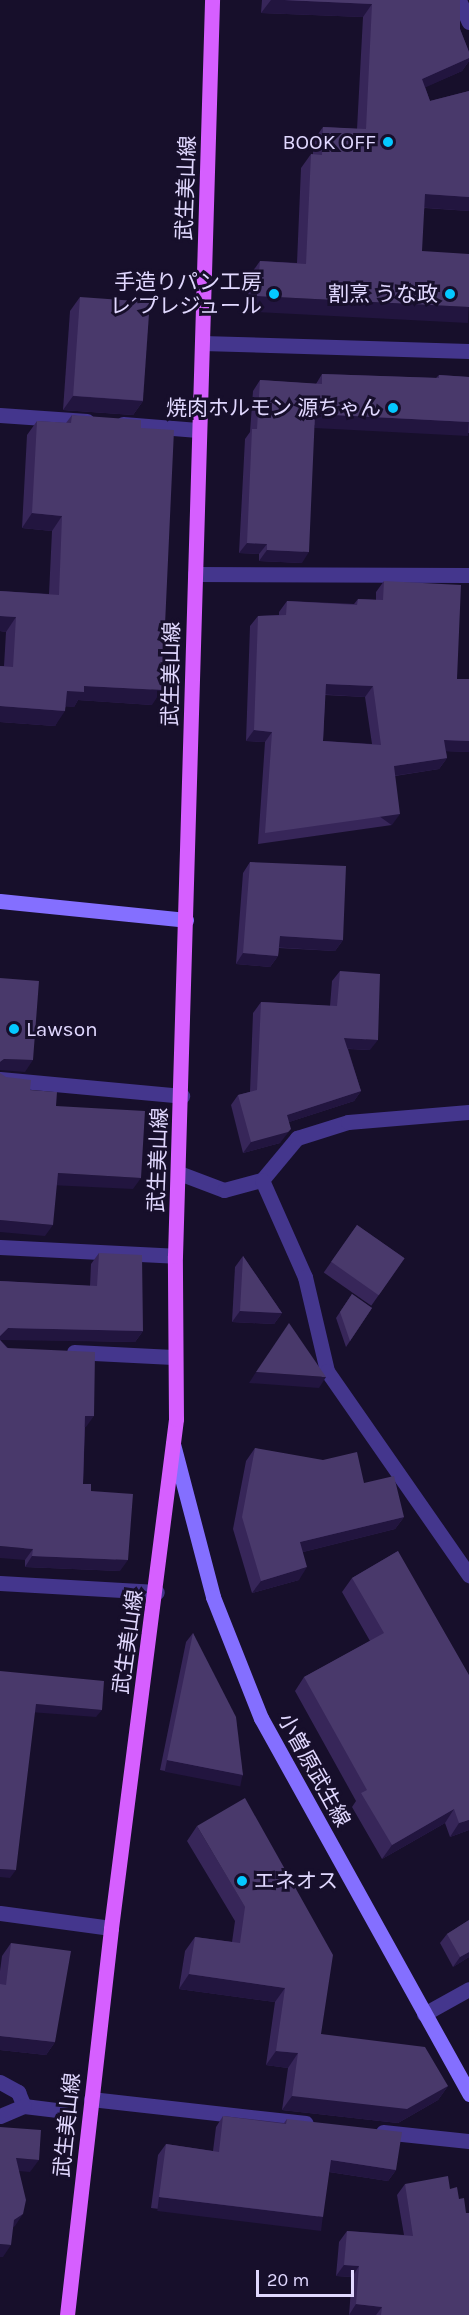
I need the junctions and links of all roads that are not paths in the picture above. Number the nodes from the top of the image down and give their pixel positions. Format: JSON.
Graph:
{"nodes":[{"id":1,"x":212,"y":0,"type":"edge"},
{"id":2,"x":459,"y":0,"type":"edge"},
{"id":3,"x":469,"y":22,"type":"edge"},
{"id":4,"x":202,"y":344,"type":"junction"},
{"id":5,"x":469,"y":351,"type":"edge"},
{"id":6,"x":0,"y":415,"type":"edge"},
{"id":7,"x":198,"y":430,"type":"junction"},
{"id":8,"x":195,"y":574,"type":"junction"},
{"id":9,"x":469,"y":575,"type":"edge"},
{"id":10,"x":0,"y":901,"type":"edge"},
{"id":11,"x":186,"y":920,"type":"junction"},
{"id":12,"x":0,"y":1079,"type":"edge"},
{"id":13,"x":182,"y":1096,"type":"junction"},
{"id":14,"x":469,"y":1112,"type":"edge"},
{"id":15,"x":179,"y":1173,"type":"junction"},
{"id":16,"x":262,"y":1180,"type":"junction"},
{"id":17,"x":0,"y":1247,"type":"edge"},
{"id":18,"x":175,"y":1256,"type":"junction"},
{"id":19,"x":60,"y":1352,"type":"edge"},
{"id":20,"x":173,"y":1357,"type":"junction"},
{"id":21,"x":172,"y":1444,"type":"junction"},
{"id":22,"x":469,"y":1575,"type":"edge"},
{"id":23,"x":0,"y":1583,"type":"edge"},
{"id":24,"x":157,"y":1592,"type":"junction"},
{"id":25,"x":0,"y":1913,"type":"edge"},
{"id":26,"x":111,"y":1928,"type":"junction"},
{"id":27,"x":469,"y":1989,"type":"edge"},
{"id":28,"x":424,"y":2014,"type":"junction"},
{"id":29,"x":0,"y":2082,"type":"edge"},
{"id":30,"x":469,"y":2094,"type":"edge"},
{"id":31,"x":91,"y":2099,"type":"junction"},
{"id":32,"x":24,"y":2106,"type":"junction"},
{"id":33,"x":62,"y":2111,"type":"dead end"},
{"id":34,"x":0,"y":2116,"type":"edge"},
{"id":35,"x":327,"y":2126,"type":"edge"},
{"id":36,"x":363,"y":2129,"type":"edge"},
{"id":37,"x":469,"y":2141,"type":"edge"},
{"id":38,"x":67,"y":2315,"type":"edge"}],
"edges":[{"from":1,"to":4,"type":"main road","name":"武生美山線"},
{"from":2,"to":3,"type":"street"},
{"from":4,"to":5,"type":"street"},
{"from":4,"to":7,"type":"main road","name":"武生美山線"},
{"from":6,"to":7,"type":"street"},
{"from":7,"to":8,"type":"main road","name":"武生美山線"},
{"from":8,"to":9,"type":"street"},
{"from":8,"to":11,"type":"main road","name":"武生美山線"},
{"from":10,"to":11,"type":"main road"},
{"from":11,"to":13,"type":"main road","name":"武生美山線"},
{"from":12,"to":13,"type":"street"},
{"from":13,"to":15,"type":"main road","name":"武生美山線"},
{"from":14,"to":16,"type":"street"},
{"from":15,"to":16,"type":"street"},
{"from":15,"to":18,"type":"main road","name":"武生美山線"},
{"from":16,"to":22,"type":"street"},
{"from":17,"to":18,"type":"street"},
{"from":18,"to":20,"type":"main road","name":"武生美山線"},
{"from":19,"to":20,"type":"street"},
{"from":20,"to":21,"type":"main road","name":"武生美山線"},
{"from":21,"to":24,"type":"main road","name":"武生美山線"},
{"from":21,"to":28,"type":"main road","name":"小曽原武生線"},
{"from":23,"to":24,"type":"street"},
{"from":24,"to":26,"type":"main road","name":"武生美山線"},
{"from":25,"to":26,"type":"street"},
{"from":26,"to":31,"type":"main road","name":"武生美山線"},
{"from":27,"to":28,"type":"street"},
{"from":28,"to":30,"type":"main road","name":"小曽原武生線"},
{"from":29,"to":32,"type":"street"},
{"from":31,"to":35,"type":"street"},
{"from":31,"to":38,"type":"main road","name":"武生美山線"},
{"from":32,"to":33,"type":"street"},
{"from":32,"to":34,"type":"street"},
{"from":36,"to":37,"type":"street"}]}
